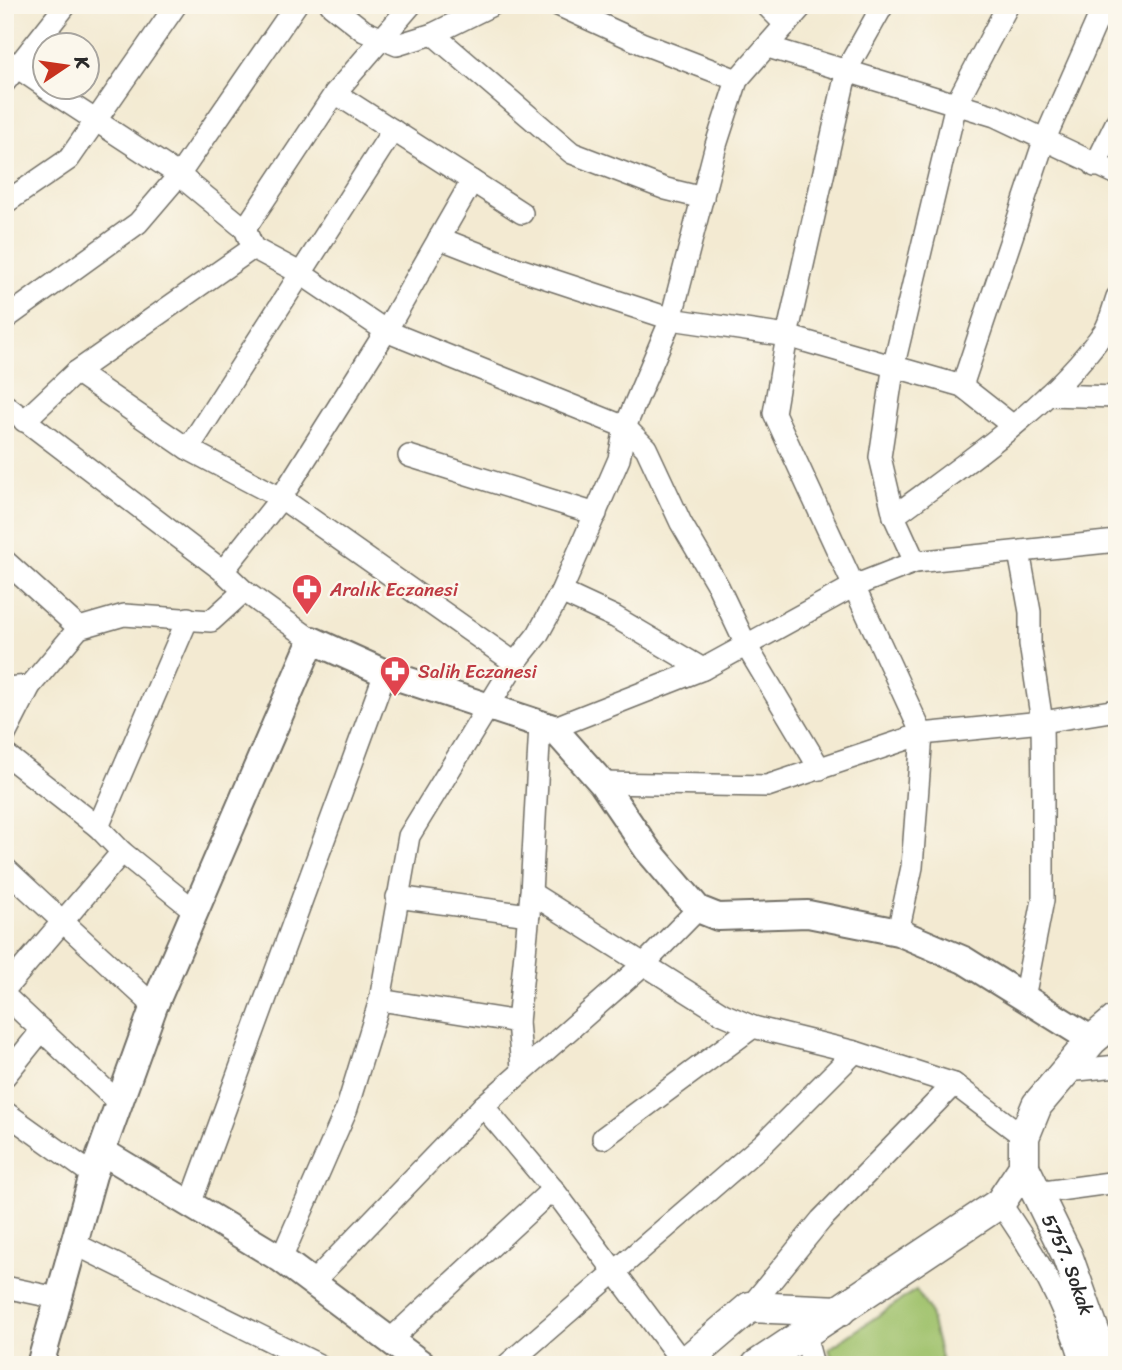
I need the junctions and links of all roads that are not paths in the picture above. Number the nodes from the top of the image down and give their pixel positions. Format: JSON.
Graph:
{"nodes":[{"id":1,"x":66,"y":5,"type":"edge"},
{"id":2,"x":176,"y":5,"type":"edge"},
{"id":3,"x":296,"y":5,"type":"edge"},
{"id":4,"x":331,"y":5,"type":"edge"},
{"id":5,"x":411,"y":5,"type":"edge"},
{"id":6,"x":492,"y":5,"type":"edge"},
{"id":7,"x":558,"y":5,"type":"edge"},
{"id":8,"x":766,"y":5,"type":"edge"},
{"id":9,"x":803,"y":5,"type":"edge"},
{"id":10,"x":883,"y":5,"type":"edge"},
{"id":11,"x":1007,"y":5,"type":"edge"},
{"id":12,"x":1104,"y":5,"type":"edge"},
{"id":13,"x":786,"y":25,"type":"junction"},
{"id":14,"x":433,"y":34,"type":"junction"},
{"id":15,"x":383,"y":39,"type":"junction"},
{"id":16,"x":768,"y":47,"type":"junction"},
{"id":17,"x":847,"y":69,"type":"junction"},
{"id":18,"x":10,"y":70,"type":"edge"},
{"id":19,"x":32,"y":80,"type":"edge"},
{"id":20,"x":737,"y":80,"type":"junction"},
{"id":21,"x":335,"y":93,"type":"junction"},
{"id":22,"x":67,"y":102,"type":"edge"},
{"id":23,"x":956,"y":104,"type":"junction"},
{"id":24,"x":94,"y":121,"type":"junction"},
{"id":25,"x":1117,"y":121,"type":"edge"},
{"id":26,"x":393,"y":130,"type":"junction"},
{"id":27,"x":1044,"y":141,"type":"junction"},
{"id":28,"x":1095,"y":166,"type":"junction"},
{"id":29,"x":1117,"y":174,"type":"edge"},
{"id":30,"x":179,"y":175,"type":"junction"},
{"id":31,"x":472,"y":181,"type":"junction"},
{"id":32,"x":703,"y":198,"type":"junction"},
{"id":33,"x":5,"y":203,"type":"edge"},
{"id":34,"x":522,"y":214,"type":"dead end"},
{"id":35,"x":249,"y":238,"type":"junction"},
{"id":36,"x":439,"y":238,"type":"junction"},
{"id":37,"x":300,"y":274,"type":"junction"},
{"id":38,"x":1117,"y":297,"type":"edge"},
{"id":39,"x":5,"y":319,"type":"edge"},
{"id":40,"x":671,"y":319,"type":"junction"},
{"id":41,"x":386,"y":331,"type":"junction"},
{"id":42,"x":787,"y":336,"type":"junction"},
{"id":43,"x":894,"y":364,"type":"junction"},
{"id":44,"x":76,"y":372,"type":"junction"},
{"id":45,"x":962,"y":386,"type":"junction"},
{"id":46,"x":1048,"y":395,"type":"junction"},
{"id":47,"x":1117,"y":397,"type":"edge"},
{"id":48,"x":5,"y":405,"type":"edge"},
{"id":49,"x":24,"y":421,"type":"junction"},
{"id":50,"x":1013,"y":426,"type":"junction"},
{"id":51,"x":625,"y":427,"type":"junction"},
{"id":52,"x":188,"y":449,"type":"junction"},
{"id":53,"x":409,"y":456,"type":"dead end"},
{"id":54,"x":281,"y":498,"type":"junction"},
{"id":55,"x":596,"y":514,"type":"junction"},
{"id":56,"x":894,"y":516,"type":"junction"},
{"id":57,"x":1116,"y":546,"type":"edge"},
{"id":58,"x":1019,"y":552,"type":"junction"},
{"id":59,"x":5,"y":561,"type":"edge"},
{"id":60,"x":915,"y":562,"type":"junction"},
{"id":61,"x":223,"y":571,"type":"junction"},
{"id":62,"x":854,"y":586,"type":"junction"},
{"id":63,"x":244,"y":591,"type":"junction"},
{"id":64,"x":561,"y":592,"type":"junction"},
{"id":65,"x":188,"y":618,"type":"junction"},
{"id":66,"x":79,"y":628,"type":"junction"},
{"id":67,"x":312,"y":640,"type":"junction"},
{"id":68,"x":747,"y":647,"type":"junction"},
{"id":69,"x":515,"y":663,"type":"junction"},
{"id":70,"x":704,"y":669,"type":"junction"},
{"id":71,"x":385,"y":673,"type":"junction"},
{"id":72,"x":30,"y":686,"type":"junction"},
{"id":73,"x":5,"y":688,"type":"edge"},
{"id":74,"x":490,"y":709,"type":"junction"},
{"id":75,"x":1117,"y":710,"type":"edge"},
{"id":76,"x":1042,"y":722,"type":"junction"},
{"id":77,"x":546,"y":727,"type":"junction"},
{"id":78,"x":922,"y":734,"type":"junction"},
{"id":79,"x":5,"y":735,"type":"edge"},
{"id":80,"x":5,"y":754,"type":"edge"},
{"id":81,"x":820,"y":769,"type":"junction"},
{"id":82,"x":602,"y":783,"type":"junction"},
{"id":83,"x":99,"y":827,"type":"junction"},
{"id":84,"x":122,"y":852,"type":"junction"},
{"id":85,"x":5,"y":869,"type":"edge"},
{"id":86,"x":531,"y":893,"type":"junction"},
{"id":87,"x":397,"y":897,"type":"junction"},
{"id":88,"x":698,"y":909,"type":"junction"},
{"id":89,"x":195,"y":911,"type":"junction"},
{"id":90,"x":529,"y":915,"type":"junction"},
{"id":91,"x":65,"y":921,"type":"junction"},
{"id":92,"x":898,"y":932,"type":"junction"},
{"id":93,"x":644,"y":964,"type":"junction"},
{"id":94,"x":5,"y":989,"type":"edge"},
{"id":95,"x":5,"y":996,"type":"edge"},
{"id":96,"x":1024,"y":998,"type":"junction"},
{"id":97,"x":380,"y":1000,"type":"junction"},
{"id":98,"x":154,"y":1006,"type":"junction"},
{"id":99,"x":1117,"y":1019,"type":"edge"},
{"id":100,"x":518,"y":1022,"type":"junction"},
{"id":101,"x":753,"y":1027,"type":"junction"},
{"id":102,"x":42,"y":1030,"type":"junction"},
{"id":103,"x":1092,"y":1040,"type":"junction"},
{"id":104,"x":855,"y":1052,"type":"junction"},
{"id":105,"x":1117,"y":1066,"type":"edge"},
{"id":106,"x":522,"y":1068,"type":"junction"},
{"id":107,"x":1068,"y":1071,"type":"junction"},
{"id":108,"x":5,"y":1076,"type":"edge"},
{"id":109,"x":954,"y":1084,"type":"junction"},
{"id":110,"x":119,"y":1103,"type":"junction"},
{"id":111,"x":483,"y":1105,"type":"junction"},
{"id":112,"x":5,"y":1112,"type":"edge"},
{"id":113,"x":1024,"y":1137,"type":"junction"},
{"id":114,"x":603,"y":1138,"type":"dead end"},
{"id":115,"x":98,"y":1163,"type":"junction"},
{"id":116,"x":1030,"y":1180,"type":"junction"},
{"id":117,"x":1117,"y":1181,"type":"edge"},
{"id":118,"x":553,"y":1189,"type":"junction"},
{"id":119,"x":191,"y":1202,"type":"junction"},
{"id":120,"x":1000,"y":1203,"type":"junction"},
{"id":121,"x":73,"y":1243,"type":"junction"},
{"id":122,"x":281,"y":1259,"type":"junction"},
{"id":123,"x":1055,"y":1262,"type":"junction"},
{"id":124,"x":614,"y":1269,"type":"junction"},
{"id":125,"x":314,"y":1281,"type":"junction"},
{"id":126,"x":5,"y":1287,"type":"edge"},
{"id":127,"x":57,"y":1298,"type":"junction"},
{"id":128,"x":750,"y":1307,"type":"junction"},
{"id":129,"x":840,"y":1311,"type":"junction"},
{"id":130,"x":806,"y":1335,"type":"junction"},
{"id":131,"x":390,"y":1340,"type":"junction"},
{"id":132,"x":414,"y":1362,"type":"edge"},
{"id":133,"x":683,"y":1364,"type":"edge"},
{"id":134,"x":40,"y":1365,"type":"edge"},
{"id":135,"x":319,"y":1365,"type":"edge"},
{"id":136,"x":507,"y":1365,"type":"edge"},
{"id":137,"x":757,"y":1365,"type":"edge"},
{"id":138,"x":813,"y":1365,"type":"edge"},
{"id":139,"x":1083,"y":1365,"type":"edge"},
{"id":140,"x":1106,"y":1365,"type":"edge"}],
"edges":[{"from":1,"to":18,"type":"street"},
{"from":2,"to":24,"type":"street"},
{"from":3,"to":30,"type":"street"},
{"from":4,"to":15,"type":"street"},
{"from":5,"to":15,"type":"street"},
{"from":6,"to":14,"type":"street"},
{"from":7,"to":20,"type":"street"},
{"from":8,"to":13,"type":"street"},
{"from":9,"to":13,"type":"street"},
{"from":10,"to":17,"type":"street"},
{"from":11,"to":23,"type":"street"},
{"from":12,"to":27,"type":"street"},
{"from":13,"to":16,"type":"street"},
{"from":14,"to":15,"type":"street"},
{"from":14,"to":32,"type":"street"},
{"from":15,"to":21,"type":"street"},
{"from":16,"to":17,"type":"street"},
{"from":16,"to":20,"type":"street"},
{"from":17,"to":23,"type":"street"},
{"from":17,"to":42,"type":"street"},
{"from":18,"to":19,"type":"street"},
{"from":20,"to":32,"type":"street"},
{"from":21,"to":26,"type":"street"},
{"from":21,"to":35,"type":"street"},
{"from":22,"to":24,"type":"street"},
{"from":23,"to":27,"type":"street"},
{"from":23,"to":43,"type":"street"},
{"from":24,"to":30,"type":"street"},
{"from":24,"to":33,"type":"street"},
{"from":25,"to":28,"type":"street"},
{"from":26,"to":31,"type":"street"},
{"from":26,"to":37,"type":"street"},
{"from":27,"to":28,"type":"street"},
{"from":27,"to":45,"type":"street"},
{"from":28,"to":29,"type":"street"},
{"from":30,"to":35,"type":"street"},
{"from":30,"to":39,"type":"street"},
{"from":31,"to":34,"type":"street"},
{"from":31,"to":36,"type":"street"},
{"from":32,"to":40,"type":"street"},
{"from":35,"to":37,"type":"street"},
{"from":35,"to":44,"type":"street"},
{"from":36,"to":40,"type":"street"},
{"from":36,"to":41,"type":"street"},
{"from":37,"to":41,"type":"street"},
{"from":37,"to":52,"type":"street"},
{"from":38,"to":46,"type":"street"},
{"from":40,"to":42,"type":"street"},
{"from":40,"to":51,"type":"street"},
{"from":41,"to":51,"type":"street"},
{"from":41,"to":54,"type":"street"},
{"from":42,"to":43,"type":"street"},
{"from":42,"to":62,"type":"street"},
{"from":43,"to":45,"type":"street"},
{"from":43,"to":56,"type":"street"},
{"from":44,"to":49,"type":"street"},
{"from":44,"to":52,"type":"street"},
{"from":45,"to":50,"type":"street"},
{"from":46,"to":47,"type":"street"},
{"from":46,"to":50,"type":"street"},
{"from":48,"to":49,"type":"street"},
{"from":49,"to":61,"type":"street"},
{"from":50,"to":56,"type":"street"},
{"from":51,"to":55,"type":"street"},
{"from":51,"to":68,"type":"street"},
{"from":52,"to":54,"type":"street"},
{"from":53,"to":55,"type":"street"},
{"from":54,"to":61,"type":"street"},
{"from":54,"to":69,"type":"street"},
{"from":55,"to":64,"type":"street"},
{"from":56,"to":60,"type":"street"},
{"from":57,"to":58,"type":"street"},
{"from":58,"to":60,"type":"street"},
{"from":58,"to":76,"type":"street"},
{"from":59,"to":66,"type":"street"},
{"from":60,"to":62,"type":"street"},
{"from":61,"to":63,"type":"street"},
{"from":62,"to":68,"type":"street"},
{"from":62,"to":78,"type":"street"},
{"from":63,"to":65,"type":"street"},
{"from":63,"to":67,"type":"street"},
{"from":64,"to":69,"type":"street"},
{"from":64,"to":70,"type":"street"},
{"from":65,"to":66,"type":"street"},
{"from":65,"to":83,"type":"street"},
{"from":66,"to":72,"type":"street"},
{"from":67,"to":71,"type":"street"},
{"from":67,"to":89,"type":"street"},
{"from":68,"to":70,"type":"street"},
{"from":68,"to":81,"type":"street"},
{"from":69,"to":74,"type":"street"},
{"from":70,"to":77,"type":"street"},
{"from":71,"to":74,"type":"street"},
{"from":71,"to":119,"type":"street"},
{"from":72,"to":73,"type":"street"},
{"from":72,"to":79,"type":"street"},
{"from":74,"to":77,"type":"street"},
{"from":74,"to":87,"type":"street"},
{"from":75,"to":76,"type":"street"},
{"from":76,"to":78,"type":"street"},
{"from":76,"to":96,"type":"street"},
{"from":77,"to":82,"type":"street"},
{"from":77,"to":86,"type":"street"},
{"from":78,"to":81,"type":"street"},
{"from":78,"to":92,"type":"street"},
{"from":80,"to":83,"type":"street"},
{"from":81,"to":82,"type":"street"},
{"from":82,"to":88,"type":"street"},
{"from":83,"to":84,"type":"street"},
{"from":84,"to":89,"type":"street"},
{"from":84,"to":91,"type":"street"},
{"from":85,"to":91,"type":"street"},
{"from":86,"to":90,"type":"street"},
{"from":86,"to":93,"type":"street"},
{"from":87,"to":90,"type":"street"},
{"from":87,"to":97,"type":"street"},
{"from":88,"to":92,"type":"street"},
{"from":88,"to":93,"type":"street"},
{"from":89,"to":98,"type":"street"},
{"from":90,"to":100,"type":"street"},
{"from":91,"to":94,"type":"street"},
{"from":91,"to":98,"type":"street"},
{"from":92,"to":96,"type":"street"},
{"from":93,"to":101,"type":"street"},
{"from":93,"to":106,"type":"street"},
{"from":95,"to":102,"type":"street"},
{"from":96,"to":103,"type":"street"},
{"from":97,"to":100,"type":"street"},
{"from":97,"to":122,"type":"street"},
{"from":98,"to":110,"type":"street"},
{"from":99,"to":103,"type":"main road"},
{"from":100,"to":106,"type":"street"},
{"from":101,"to":104,"type":"street"},
{"from":101,"to":114,"type":"street"},
{"from":102,"to":108,"type":"street"},
{"from":102,"to":110,"type":"street"},
{"from":103,"to":107,"type":"main road"},
{"from":104,"to":109,"type":"street"},
{"from":104,"to":124,"type":"street"},
{"from":105,"to":107,"type":"street"},
{"from":106,"to":111,"type":"street"},
{"from":107,"to":113,"type":"main road"},
{"from":109,"to":113,"type":"street"},
{"from":109,"to":128,"type":"street"},
{"from":110,"to":115,"type":"street"},
{"from":111,"to":118,"type":"street"},
{"from":111,"to":125,"type":"street"},
{"from":112,"to":115,"type":"street"},
{"from":113,"to":116,"type":"main road"},
{"from":115,"to":119,"type":"street"},
{"from":115,"to":121,"type":"street"},
{"from":116,"to":117,"type":"street"},
{"from":116,"to":120,"type":"main road"},
{"from":116,"to":123,"type":"main road","name":"5757. Sokak"},
{"from":118,"to":124,"type":"street"},
{"from":118,"to":131,"type":"street"},
{"from":119,"to":122,"type":"street"},
{"from":120,"to":123,"type":"street"},
{"from":120,"to":129,"type":"main road"},
{"from":121,"to":127,"type":"street"},
{"from":121,"to":135,"type":"street"},
{"from":122,"to":125,"type":"street"},
{"from":123,"to":139,"type":"street"},
{"from":123,"to":140,"type":"main road","name":"5757. Sokak"},
{"from":124,"to":133,"type":"street"},
{"from":124,"to":136,"type":"street"},
{"from":125,"to":131,"type":"street"},
{"from":126,"to":127,"type":"street"},
{"from":127,"to":134,"type":"street"},
{"from":128,"to":129,"type":"main road"},
{"from":128,"to":133,"type":"main road"},
{"from":129,"to":130,"type":"main road"},
{"from":130,"to":137,"type":"main road"},
{"from":130,"to":138,"type":"street"},
{"from":131,"to":132,"type":"street"}]}
